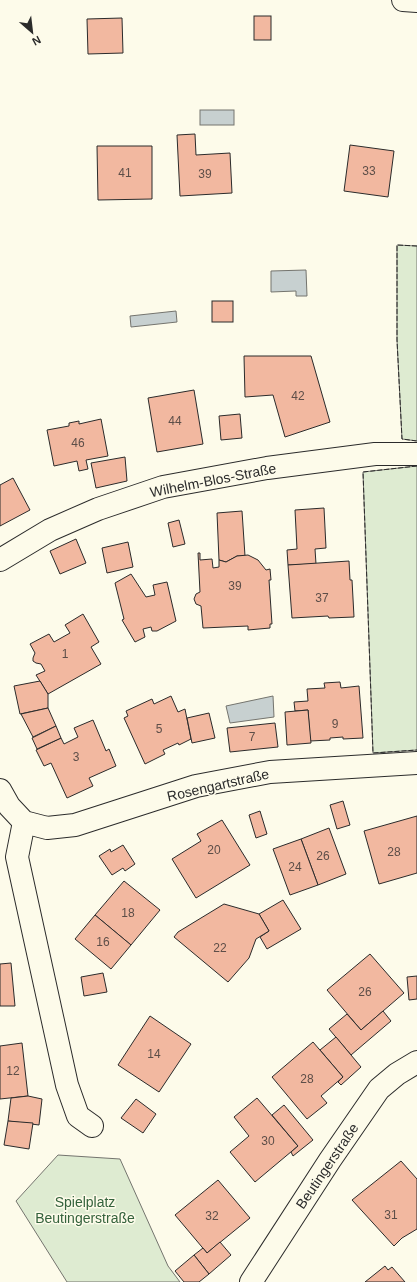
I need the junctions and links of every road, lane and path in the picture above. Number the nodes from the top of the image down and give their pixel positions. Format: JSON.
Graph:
{"nodes":[{"id":1,"x":403,"y":0,"type":"edge"},
{"id":2,"x":417,"y":1,"type":"edge"},
{"id":3,"x":417,"y":454,"type":"edge"},
{"id":4,"x":0,"y":560,"type":"edge"},
{"id":5,"x":417,"y":763,"type":"edge"},
{"id":6,"x":0,"y":790,"type":"edge"},
{"id":7,"x":24,"y":822,"type":"junction"},
{"id":8,"x":417,"y":1062,"type":"edge"},
{"id":9,"x":92,"y":1126,"type":"dead end"},
{"id":10,"x":251,"y":1282,"type":"edge"}],
"edges":[{"from":1,"to":2,"type":"street"},
{"from":3,"to":4,"type":"street","name":"Wilhelm-Blos-Straße"},
{"from":5,"to":7,"type":"street","name":"Rosengartstraße"},
{"from":6,"to":7,"type":"street"},
{"from":7,"to":9,"type":"street"},
{"from":8,"to":10,"type":"street","name":"Beutingerstraße"}]}
